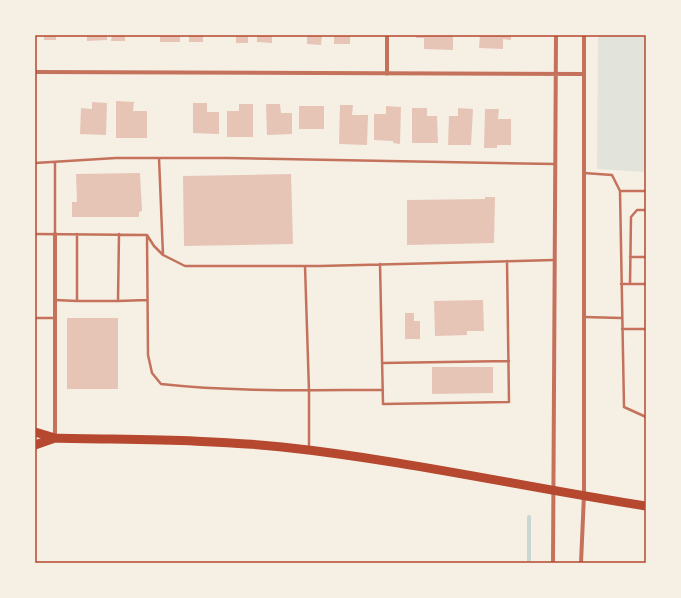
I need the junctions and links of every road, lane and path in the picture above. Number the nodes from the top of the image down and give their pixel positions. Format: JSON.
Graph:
{"nodes":[{"id":1,"x":387,"y":35,"type":"edge"},
{"id":2,"x":556,"y":35,"type":"edge"},
{"id":3,"x":584,"y":35,"type":"edge"},
{"id":4,"x":35,"y":72,"type":"edge"},
{"id":5,"x":387,"y":74,"type":"junction"},
{"id":6,"x":556,"y":74,"type":"junction"},
{"id":7,"x":584,"y":74,"type":"junction"},
{"id":8,"x":159,"y":158,"type":"junction"},
{"id":9,"x":35,"y":163,"type":"edge"},
{"id":10,"x":55,"y":163,"type":"junction"},
{"id":11,"x":555,"y":164,"type":"junction"},
{"id":12,"x":584,"y":174,"type":"junction"},
{"id":13,"x":620,"y":191,"type":"junction"},
{"id":14,"x":646,"y":191,"type":"edge"},
{"id":15,"x":646,"y":210,"type":"edge"},
{"id":16,"x":35,"y":234,"type":"edge"},
{"id":17,"x":55,"y":234,"type":"junction"},
{"id":18,"x":77,"y":234,"type":"junction"},
{"id":19,"x":119,"y":234,"type":"junction"},
{"id":20,"x":147,"y":235,"type":"junction"},
{"id":21,"x":163,"y":255,"type":"junction"},
{"id":22,"x":630,"y":257,"type":"junction"},
{"id":23,"x":646,"y":257,"type":"edge"},
{"id":24,"x":554,"y":260,"type":"junction"},
{"id":25,"x":508,"y":261,"type":"junction"},
{"id":26,"x":380,"y":264,"type":"junction"},
{"id":27,"x":305,"y":266,"type":"junction"},
{"id":28,"x":621,"y":284,"type":"junction"},
{"id":29,"x":630,"y":284,"type":"junction"},
{"id":30,"x":646,"y":284,"type":"edge"},
{"id":31,"x":55,"y":300,"type":"junction"},
{"id":32,"x":148,"y":300,"type":"junction"},
{"id":33,"x":77,"y":301,"type":"junction"},
{"id":34,"x":118,"y":301,"type":"junction"},
{"id":35,"x":584,"y":316,"type":"junction"},
{"id":36,"x":35,"y":318,"type":"edge"},
{"id":37,"x":55,"y":318,"type":"junction"},
{"id":38,"x":621,"y":318,"type":"junction"},
{"id":39,"x":622,"y":329,"type":"junction"},
{"id":40,"x":646,"y":329,"type":"edge"},
{"id":41,"x":509,"y":360,"type":"junction"},
{"id":42,"x":382,"y":363,"type":"junction"},
{"id":43,"x":383,"y":390,"type":"junction"},
{"id":44,"x":309,"y":391,"type":"junction"},
{"id":45,"x":646,"y":417,"type":"edge"},
{"id":46,"x":35,"y":432,"type":"edge"},
{"id":47,"x":55,"y":438,"type":"junction"},
{"id":48,"x":35,"y":445,"type":"edge"},
{"id":49,"x":309,"y":451,"type":"junction"},
{"id":50,"x":552,"y":490,"type":"junction"},
{"id":51,"x":584,"y":495,"type":"junction"},
{"id":52,"x":646,"y":506,"type":"edge"},
{"id":53,"x":553,"y":563,"type":"edge"},
{"id":54,"x":581,"y":563,"type":"edge"}],
"edges":[{"from":1,"to":5,"type":"street"},
{"from":2,"to":6,"type":"street"},
{"from":3,"to":7,"type":"street"},
{"from":4,"to":5,"type":"street"},
{"from":5,"to":6,"type":"street"},
{"from":6,"to":7,"type":"street"},
{"from":6,"to":11,"type":"street"},
{"from":7,"to":12,"type":"street"},
{"from":8,"to":10,"type":"lane"},
{"from":8,"to":11,"type":"lane"},
{"from":8,"to":21,"type":"lane"},
{"from":9,"to":10,"type":"lane"},
{"from":10,"to":17,"type":"lane"},
{"from":11,"to":24,"type":"street"},
{"from":12,"to":13,"type":"lane"},
{"from":12,"to":35,"type":"street"},
{"from":13,"to":14,"type":"lane"},
{"from":13,"to":28,"type":"lane"},
{"from":15,"to":22,"type":"lane"},
{"from":16,"to":17,"type":"lane"},
{"from":17,"to":18,"type":"lane"},
{"from":17,"to":31,"type":"street"},
{"from":18,"to":19,"type":"lane"},
{"from":18,"to":33,"type":"lane"},
{"from":19,"to":20,"type":"lane"},
{"from":19,"to":34,"type":"lane"},
{"from":20,"to":21,"type":"lane"},
{"from":20,"to":32,"type":"lane"},
{"from":21,"to":27,"type":"lane"},
{"from":22,"to":23,"type":"lane"},
{"from":22,"to":29,"type":"lane"},
{"from":24,"to":25,"type":"lane"},
{"from":24,"to":50,"type":"street"},
{"from":25,"to":26,"type":"lane"},
{"from":25,"to":41,"type":"lane"},
{"from":26,"to":27,"type":"lane"},
{"from":26,"to":42,"type":"lane"},
{"from":27,"to":44,"type":"lane"},
{"from":28,"to":29,"type":"lane"},
{"from":28,"to":38,"type":"lane"},
{"from":29,"to":30,"type":"lane"},
{"from":31,"to":33,"type":"lane"},
{"from":31,"to":37,"type":"street"},
{"from":32,"to":34,"type":"lane"},
{"from":32,"to":44,"type":"lane"},
{"from":33,"to":34,"type":"lane"},
{"from":35,"to":38,"type":"lane"},
{"from":35,"to":51,"type":"street"},
{"from":36,"to":37,"type":"lane"},
{"from":37,"to":47,"type":"street"},
{"from":38,"to":39,"type":"lane"},
{"from":39,"to":40,"type":"lane"},
{"from":39,"to":45,"type":"lane"},
{"from":41,"to":42,"type":"lane"},
{"from":41,"to":43,"type":"lane"},
{"from":42,"to":43,"type":"lane"},
{"from":43,"to":44,"type":"lane"},
{"from":44,"to":49,"type":"lane"},
{"from":46,"to":47,"type":"highway"},
{"from":47,"to":48,"type":"highway"},
{"from":47,"to":49,"type":"highway"},
{"from":49,"to":50,"type":"highway"},
{"from":50,"to":51,"type":"highway"},
{"from":50,"to":53,"type":"street"},
{"from":51,"to":52,"type":"highway"},
{"from":51,"to":54,"type":"street"}]}
